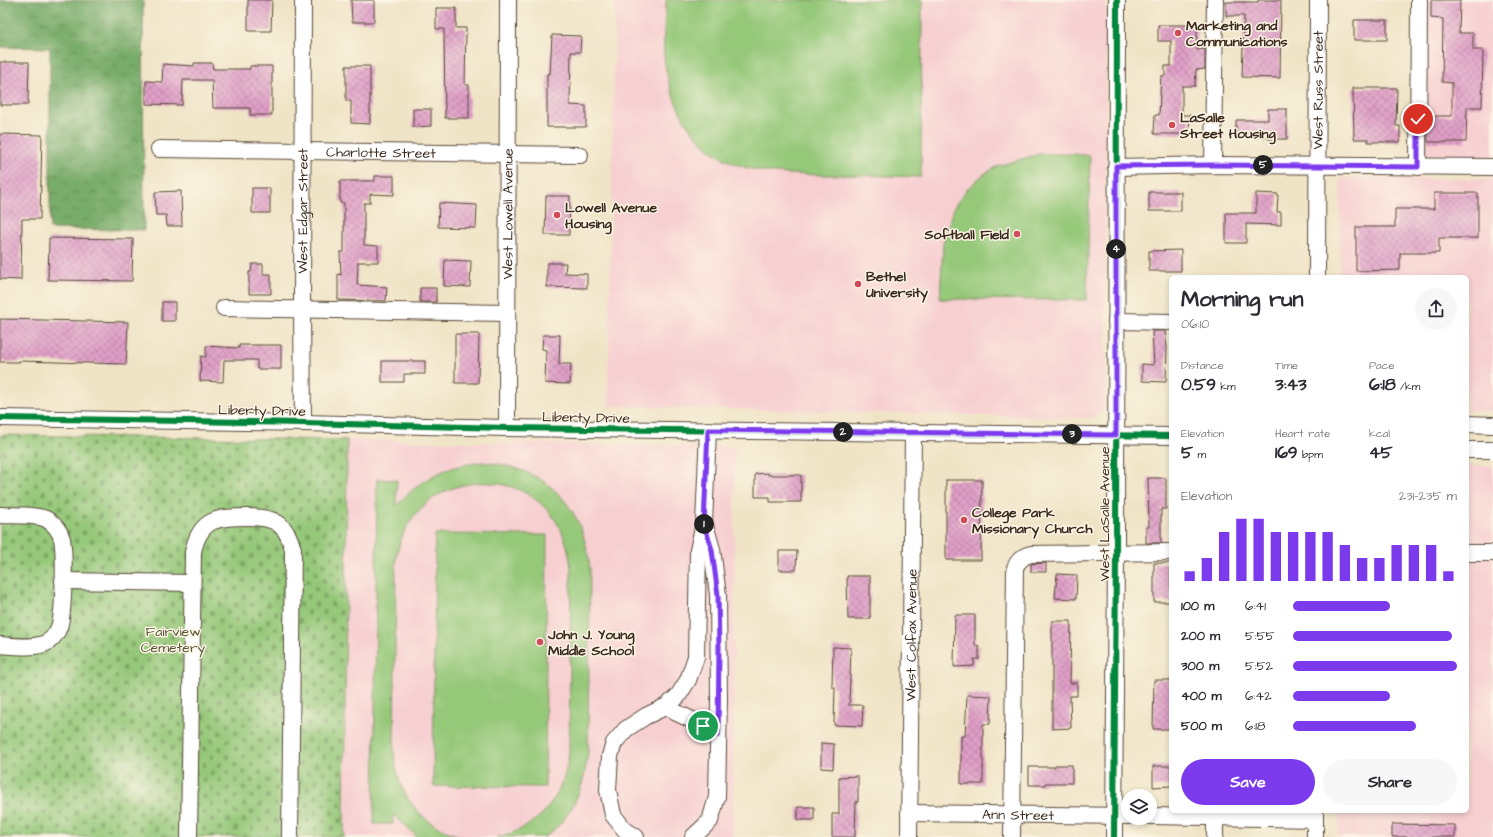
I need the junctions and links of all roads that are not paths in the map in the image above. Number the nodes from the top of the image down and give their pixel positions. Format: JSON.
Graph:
{"nodes":[{"id":1,"x":303,"y":0,"type":"edge"},
{"id":2,"x":508,"y":0,"type":"edge"},
{"id":3,"x":1117,"y":0,"type":"edge"},
{"id":4,"x":1215,"y":0,"type":"edge"},
{"id":5,"x":1318,"y":0,"type":"edge"},
{"id":6,"x":1419,"y":0,"type":"edge"},
{"id":7,"x":158,"y":149,"type":"dead end"},
{"id":8,"x":302,"y":151,"type":"junction"},
{"id":9,"x":508,"y":154,"type":"junction"},
{"id":10,"x":580,"y":155,"type":"dead end"},
{"id":11,"x":1214,"y":165,"type":"junction"},
{"id":12,"x":1116,"y":166,"type":"junction"},
{"id":13,"x":1318,"y":166,"type":"junction"},
{"id":14,"x":1418,"y":167,"type":"junction"},
{"id":15,"x":1493,"y":167,"type":"edge"},
{"id":16,"x":1317,"y":275,"type":"edge"},
{"id":17,"x":224,"y":308,"type":"dead end"},
{"id":18,"x":302,"y":309,"type":"junction"},
{"id":19,"x":508,"y":314,"type":"junction"},
{"id":20,"x":1116,"y":321,"type":"junction"},
{"id":21,"x":1169,"y":322,"type":"edge"},
{"id":22,"x":0,"y":418,"type":"edge"},
{"id":23,"x":303,"y":423,"type":"junction"},
{"id":24,"x":1469,"y":424,"type":"edge"},
{"id":25,"x":1493,"y":425,"type":"edge"},
{"id":26,"x":507,"y":428,"type":"junction"},
{"id":27,"x":708,"y":430,"type":"junction"},
{"id":28,"x":913,"y":432,"type":"junction"},
{"id":29,"x":1116,"y":435,"type":"junction"},
{"id":30,"x":1169,"y":436,"type":"edge"},
{"id":31,"x":1469,"y":450,"type":"edge"},
{"id":32,"x":1493,"y":450,"type":"edge"},
{"id":33,"x":0,"y":515,"type":"edge"},
{"id":34,"x":704,"y":524,"type":"junction"},
{"id":35,"x":1169,"y":552,"type":"edge"},
{"id":36,"x":1116,"y":553,"type":"junction"},
{"id":37,"x":1469,"y":553,"type":"edge"},
{"id":38,"x":1493,"y":553,"type":"edge"},
{"id":39,"x":63,"y":581,"type":"junction"},
{"id":40,"x":192,"y":583,"type":"junction"},
{"id":41,"x":0,"y":645,"type":"edge"},
{"id":42,"x":667,"y":706,"type":"junction"},
{"id":43,"x":718,"y":735,"type":"junction"},
{"id":44,"x":909,"y":813,"type":"junction"},
{"id":45,"x":1012,"y":814,"type":"junction"},
{"id":46,"x":1215,"y":814,"type":"edge"},
{"id":47,"x":1315,"y":815,"type":"edge"},
{"id":48,"x":1121,"y":816,"type":"edge"},
{"id":49,"x":1157,"y":816,"type":"edge"},
{"id":50,"x":189,"y":837,"type":"edge"},
{"id":51,"x":290,"y":837,"type":"edge"},
{"id":52,"x":636,"y":837,"type":"edge"},
{"id":53,"x":693,"y":837,"type":"edge"},
{"id":54,"x":909,"y":837,"type":"edge"},
{"id":55,"x":1012,"y":837,"type":"edge"},
{"id":56,"x":1114,"y":837,"type":"edge"},
{"id":57,"x":1215,"y":837,"type":"edge"},
{"id":58,"x":1315,"y":837,"type":"edge"}],
"edges":[{"from":1,"to":8,"type":"street","name":"West Edgar Street"},
{"from":2,"to":9,"type":"street","name":"West Lowell Avenue"},
{"from":3,"to":12,"type":"street","name":"West LaSalle Avenue"},
{"from":4,"to":11,"type":"street"},
{"from":5,"to":13,"type":"street","name":"West Russ Street"},
{"from":6,"to":14,"type":"street"},
{"from":7,"to":8,"type":"street","name":"Charlotte Street"},
{"from":8,"to":9,"type":"street","name":"Charlotte Street"},
{"from":8,"to":18,"type":"street","name":"West Edgar Street"},
{"from":9,"to":10,"type":"street","name":"Charlotte Street"},
{"from":9,"to":19,"type":"street","name":"West Lowell Avenue"},
{"from":11,"to":12,"type":"street"},
{"from":11,"to":13,"type":"street"},
{"from":12,"to":20,"type":"street","name":"West LaSalle Avenue"},
{"from":13,"to":14,"type":"street"},
{"from":13,"to":16,"type":"street","name":"West Russ Street"},
{"from":14,"to":15,"type":"street"},
{"from":17,"to":18,"type":"street"},
{"from":18,"to":19,"type":"street"},
{"from":18,"to":23,"type":"street","name":"West Edgar Street"},
{"from":19,"to":26,"type":"street","name":"West Lowell Avenue"},
{"from":20,"to":21,"type":"street"},
{"from":20,"to":29,"type":"street","name":"West LaSalle Avenue"},
{"from":22,"to":23,"type":"street","name":"Liberty Drive"},
{"from":23,"to":26,"type":"street","name":"Liberty Drive"},
{"from":24,"to":25,"type":"street"},
{"from":26,"to":27,"type":"street","name":"Liberty Drive"},
{"from":27,"to":28,"type":"street","name":"Liberty Drive"},
{"from":27,"to":34,"type":"street"},
{"from":28,"to":29,"type":"street","name":"Liberty Drive"},
{"from":28,"to":44,"type":"street","name":"West Colfax Avenue"},
{"from":29,"to":30,"type":"street","name":"Liberty Drive"},
{"from":29,"to":36,"type":"street","name":"West LaSalle Avenue"},
{"from":31,"to":32,"type":"street"},
{"from":33,"to":39,"type":"street"},
{"from":34,"to":42,"type":"street"},
{"from":34,"to":43,"type":"street"},
{"from":35,"to":36,"type":"street"},
{"from":36,"to":45,"type":"street"},
{"from":36,"to":48,"type":"street","name":"West LaSalle Avenue"},
{"from":37,"to":38,"type":"street"},
{"from":39,"to":40,"type":"street"},
{"from":39,"to":41,"type":"street"},
{"from":40,"to":50,"type":"street"},
{"from":40,"to":51,"type":"street"},
{"from":42,"to":43,"type":"street"},
{"from":42,"to":52,"type":"street"},
{"from":43,"to":53,"type":"street"},
{"from":44,"to":45,"type":"street","name":"Ann Street"},
{"from":44,"to":54,"type":"street","name":"West Colfax Avenue"},
{"from":45,"to":48,"type":"street","name":"Ann Street"},
{"from":45,"to":55,"type":"street"},
{"from":46,"to":47,"type":"street"},
{"from":46,"to":49,"type":"street"},
{"from":46,"to":57,"type":"street"},
{"from":47,"to":58,"type":"street"},
{"from":48,"to":56,"type":"street","name":"West LaSalle Avenue"}]}
